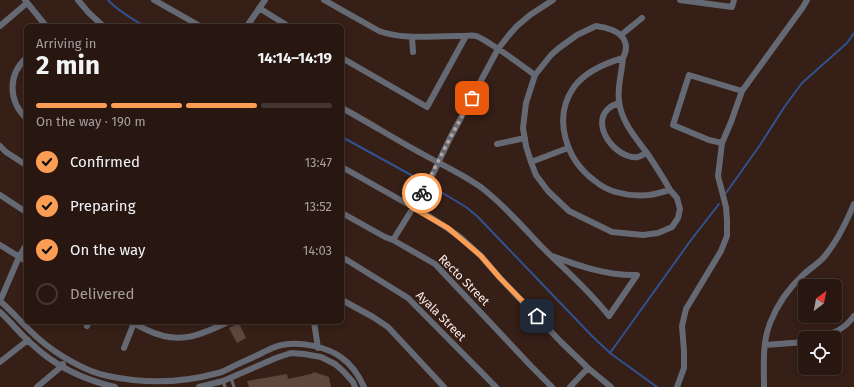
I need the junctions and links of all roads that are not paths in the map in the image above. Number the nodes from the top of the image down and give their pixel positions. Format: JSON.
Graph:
{"nodes":[{"id":1,"x":78,"y":0,"type":"edge"},
{"id":2,"x":154,"y":0,"type":"edge"},
{"id":3,"x":266,"y":0,"type":"edge"},
{"id":4,"x":324,"y":0,"type":"edge"},
{"id":5,"x":680,"y":0,"type":"edge"},
{"id":6,"x":734,"y":0,"type":"edge"},
{"id":7,"x":807,"y":0,"type":"edge"},
{"id":8,"x":26,"y":1,"type":"edge"},
{"id":9,"x":550,"y":1,"type":"edge"},
{"id":10,"x":259,"y":8,"type":"junction"},
{"id":11,"x":642,"y":18,"type":"dead end"},
{"id":12,"x":44,"y":24,"type":"edge"},
{"id":13,"x":101,"y":24,"type":"edge"},
{"id":14,"x":196,"y":24,"type":"edge"},
{"id":15,"x":248,"y":24,"type":"edge"},
{"id":16,"x":285,"y":24,"type":"edge"},
{"id":17,"x":0,"y":26,"type":"edge"},
{"id":18,"x":621,"y":35,"type":"junction"},
{"id":19,"x":466,"y":36,"type":"junction"},
{"id":20,"x":412,"y":37,"type":"junction"},
{"id":21,"x":498,"y":49,"type":"junction"},
{"id":22,"x":413,"y":52,"type":"dead end"},
{"id":23,"x":623,"y":58,"type":"junction"},
{"id":24,"x":344,"y":59,"type":"edge"},
{"id":25,"x":24,"y":62,"type":"edge"},
{"id":26,"x":535,"y":75,"type":"junction"},
{"id":27,"x":742,"y":91,"type":"junction"},
{"id":28,"x":619,"y":102,"type":"junction"},
{"id":29,"x":344,"y":109,"type":"edge"},
{"id":30,"x":24,"y":116,"type":"edge"},
{"id":31,"x":524,"y":138,"type":"junction"},
{"id":32,"x":722,"y":143,"type":"junction"},
{"id":33,"x":497,"y":144,"type":"dead end"},
{"id":34,"x":0,"y":146,"type":"edge"},
{"id":35,"x":568,"y":148,"type":"junction"},
{"id":36,"x":646,"y":153,"type":"junction"},
{"id":37,"x":438,"y":162,"type":"junction"},
{"id":38,"x":531,"y":162,"type":"junction"},
{"id":39,"x":24,"y":164,"type":"edge"},
{"id":40,"x":344,"y":168,"type":"edge"},
{"id":41,"x":670,"y":190,"type":"junction"},
{"id":42,"x":0,"y":195,"type":"edge"},
{"id":43,"x":854,"y":204,"type":"edge"},
{"id":44,"x":413,"y":208,"type":"junction"},
{"id":45,"x":24,"y":211,"type":"edge"},
{"id":46,"x":344,"y":214,"type":"edge"},
{"id":47,"x":393,"y":240,"type":"junction"},
{"id":48,"x":0,"y":245,"type":"edge"},
{"id":49,"x":24,"y":248,"type":"edge"},
{"id":50,"x":552,"y":256,"type":"junction"},
{"id":51,"x":19,"y":257,"type":"junction"},
{"id":52,"x":344,"y":257,"type":"edge"},
{"id":53,"x":24,"y":260,"type":"edge"},
{"id":54,"x":0,"y":301,"type":"edge"},
{"id":55,"x":344,"y":301,"type":"edge"},
{"id":56,"x":0,"y":312,"type":"edge"},
{"id":57,"x":854,"y":316,"type":"edge"},
{"id":58,"x":132,"y":324,"type":"edge"},
{"id":59,"x":136,"y":324,"type":"edge"},
{"id":60,"x":224,"y":324,"type":"edge"},
{"id":61,"x":314,"y":324,"type":"edge"},
{"id":62,"x":837,"y":331,"type":"edge"},
{"id":63,"x":28,"y":340,"type":"junction"},
{"id":64,"x":798,"y":343,"type":"edge"},
{"id":65,"x":765,"y":345,"type":"junction"},
{"id":66,"x":124,"y":348,"type":"dead end"},
{"id":67,"x":318,"y":348,"type":"junction"},
{"id":68,"x":66,"y":358,"type":"junction"},
{"id":69,"x":0,"y":362,"type":"edge"},
{"id":70,"x":62,"y":366,"type":"junction"},
{"id":71,"x":588,"y":368,"type":"junction"},
{"id":72,"x":231,"y":378,"type":"junction"},
{"id":73,"x":224,"y":384,"type":"edge"},
{"id":74,"x":37,"y":387,"type":"edge"},
{"id":75,"x":115,"y":387,"type":"edge"},
{"id":76,"x":199,"y":387,"type":"edge"},
{"id":77,"x":234,"y":387,"type":"edge"},
{"id":78,"x":355,"y":387,"type":"edge"},
{"id":79,"x":364,"y":387,"type":"edge"},
{"id":80,"x":444,"y":387,"type":"edge"},
{"id":81,"x":496,"y":387,"type":"edge"},
{"id":82,"x":552,"y":387,"type":"edge"},
{"id":83,"x":570,"y":387,"type":"edge"},
{"id":84,"x":611,"y":387,"type":"edge"},
{"id":85,"x":677,"y":387,"type":"edge"},
{"id":86,"x":764,"y":387,"type":"edge"}],
"edges":[{"from":1,"to":13,"type":"street"},
{"from":2,"to":14,"type":"street"},
{"from":3,"to":10,"type":"street"},
{"from":4,"to":20,"type":"street"},
{"from":5,"to":6,"type":"street"},
{"from":7,"to":27,"type":"street"},
{"from":8,"to":12,"type":"street"},
{"from":8,"to":17,"type":"street"},
{"from":9,"to":21,"type":"street"},
{"from":10,"to":15,"type":"street"},
{"from":10,"to":16,"type":"street"},
{"from":11,"to":18,"type":"street"},
{"from":18,"to":23,"type":"street"},
{"from":18,"to":26,"type":"street"},
{"from":19,"to":20,"type":"street"},
{"from":19,"to":21,"type":"street"},
{"from":19,"to":24,"type":"street"},
{"from":20,"to":22,"type":"street"},
{"from":21,"to":26,"type":"street"},
{"from":21,"to":37,"type":"street"},
{"from":23,"to":28,"type":"street"},
{"from":23,"to":35,"type":"street"},
{"from":25,"to":30,"type":"street"},
{"from":26,"to":31,"type":"street"},
{"from":27,"to":32,"type":"street"},
{"from":27,"to":32,"type":"street"},
{"from":28,"to":36,"type":"street"},
{"from":28,"to":36,"type":"street"},
{"from":29,"to":37,"type":"street"},
{"from":31,"to":33,"type":"street"},
{"from":31,"to":38,"type":"street"},
{"from":32,"to":85,"type":"street"},
{"from":34,"to":39,"type":"street"},
{"from":35,"to":38,"type":"street"},
{"from":35,"to":41,"type":"street"},
{"from":36,"to":41,"type":"street"},
{"from":37,"to":44,"type":"street"},
{"from":37,"to":50,"type":"street"},
{"from":38,"to":41,"type":"street"},
{"from":40,"to":44,"type":"street"},
{"from":42,"to":45,"type":"street"},
{"from":43,"to":65,"type":"street"},
{"from":44,"to":47,"type":"street"},
{"from":44,"to":71,"type":"street"},
{"from":46,"to":47,"type":"street","name":"Recto Street"},
{"from":47,"to":82,"type":"street","name":"Recto Street"},
{"from":48,"to":51,"type":"street"},
{"from":49,"to":51,"type":"street"},
{"from":50,"to":50,"type":"street"},
{"from":51,"to":53,"type":"street"},
{"from":51,"to":54,"type":"street"},
{"from":52,"to":81,"type":"street","name":"Ayala Street"},
{"from":54,"to":68,"type":"street"},
{"from":55,"to":80,"type":"street"},
{"from":56,"to":63,"type":"street"},
{"from":57,"to":62,"type":"street"},
{"from":58,"to":66,"type":"street"},
{"from":59,"to":60,"type":"street"},
{"from":61,"to":67,"type":"street"},
{"from":63,"to":69,"type":"street"},
{"from":63,"to":70,"type":"street"},
{"from":64,"to":65,"type":"street"},
{"from":65,"to":86,"type":"street"},
{"from":67,"to":68,"type":"street"},
{"from":67,"to":79,"type":"street"},
{"from":68,"to":70,"type":"street"},
{"from":70,"to":74,"type":"street"},
{"from":70,"to":75,"type":"street"},
{"from":71,"to":83,"type":"street"},
{"from":71,"to":84,"type":"street"},
{"from":72,"to":73,"type":"street"},
{"from":72,"to":77,"type":"lane"},
{"from":72,"to":78,"type":"street"},
{"from":73,"to":76,"type":"street"}]}
